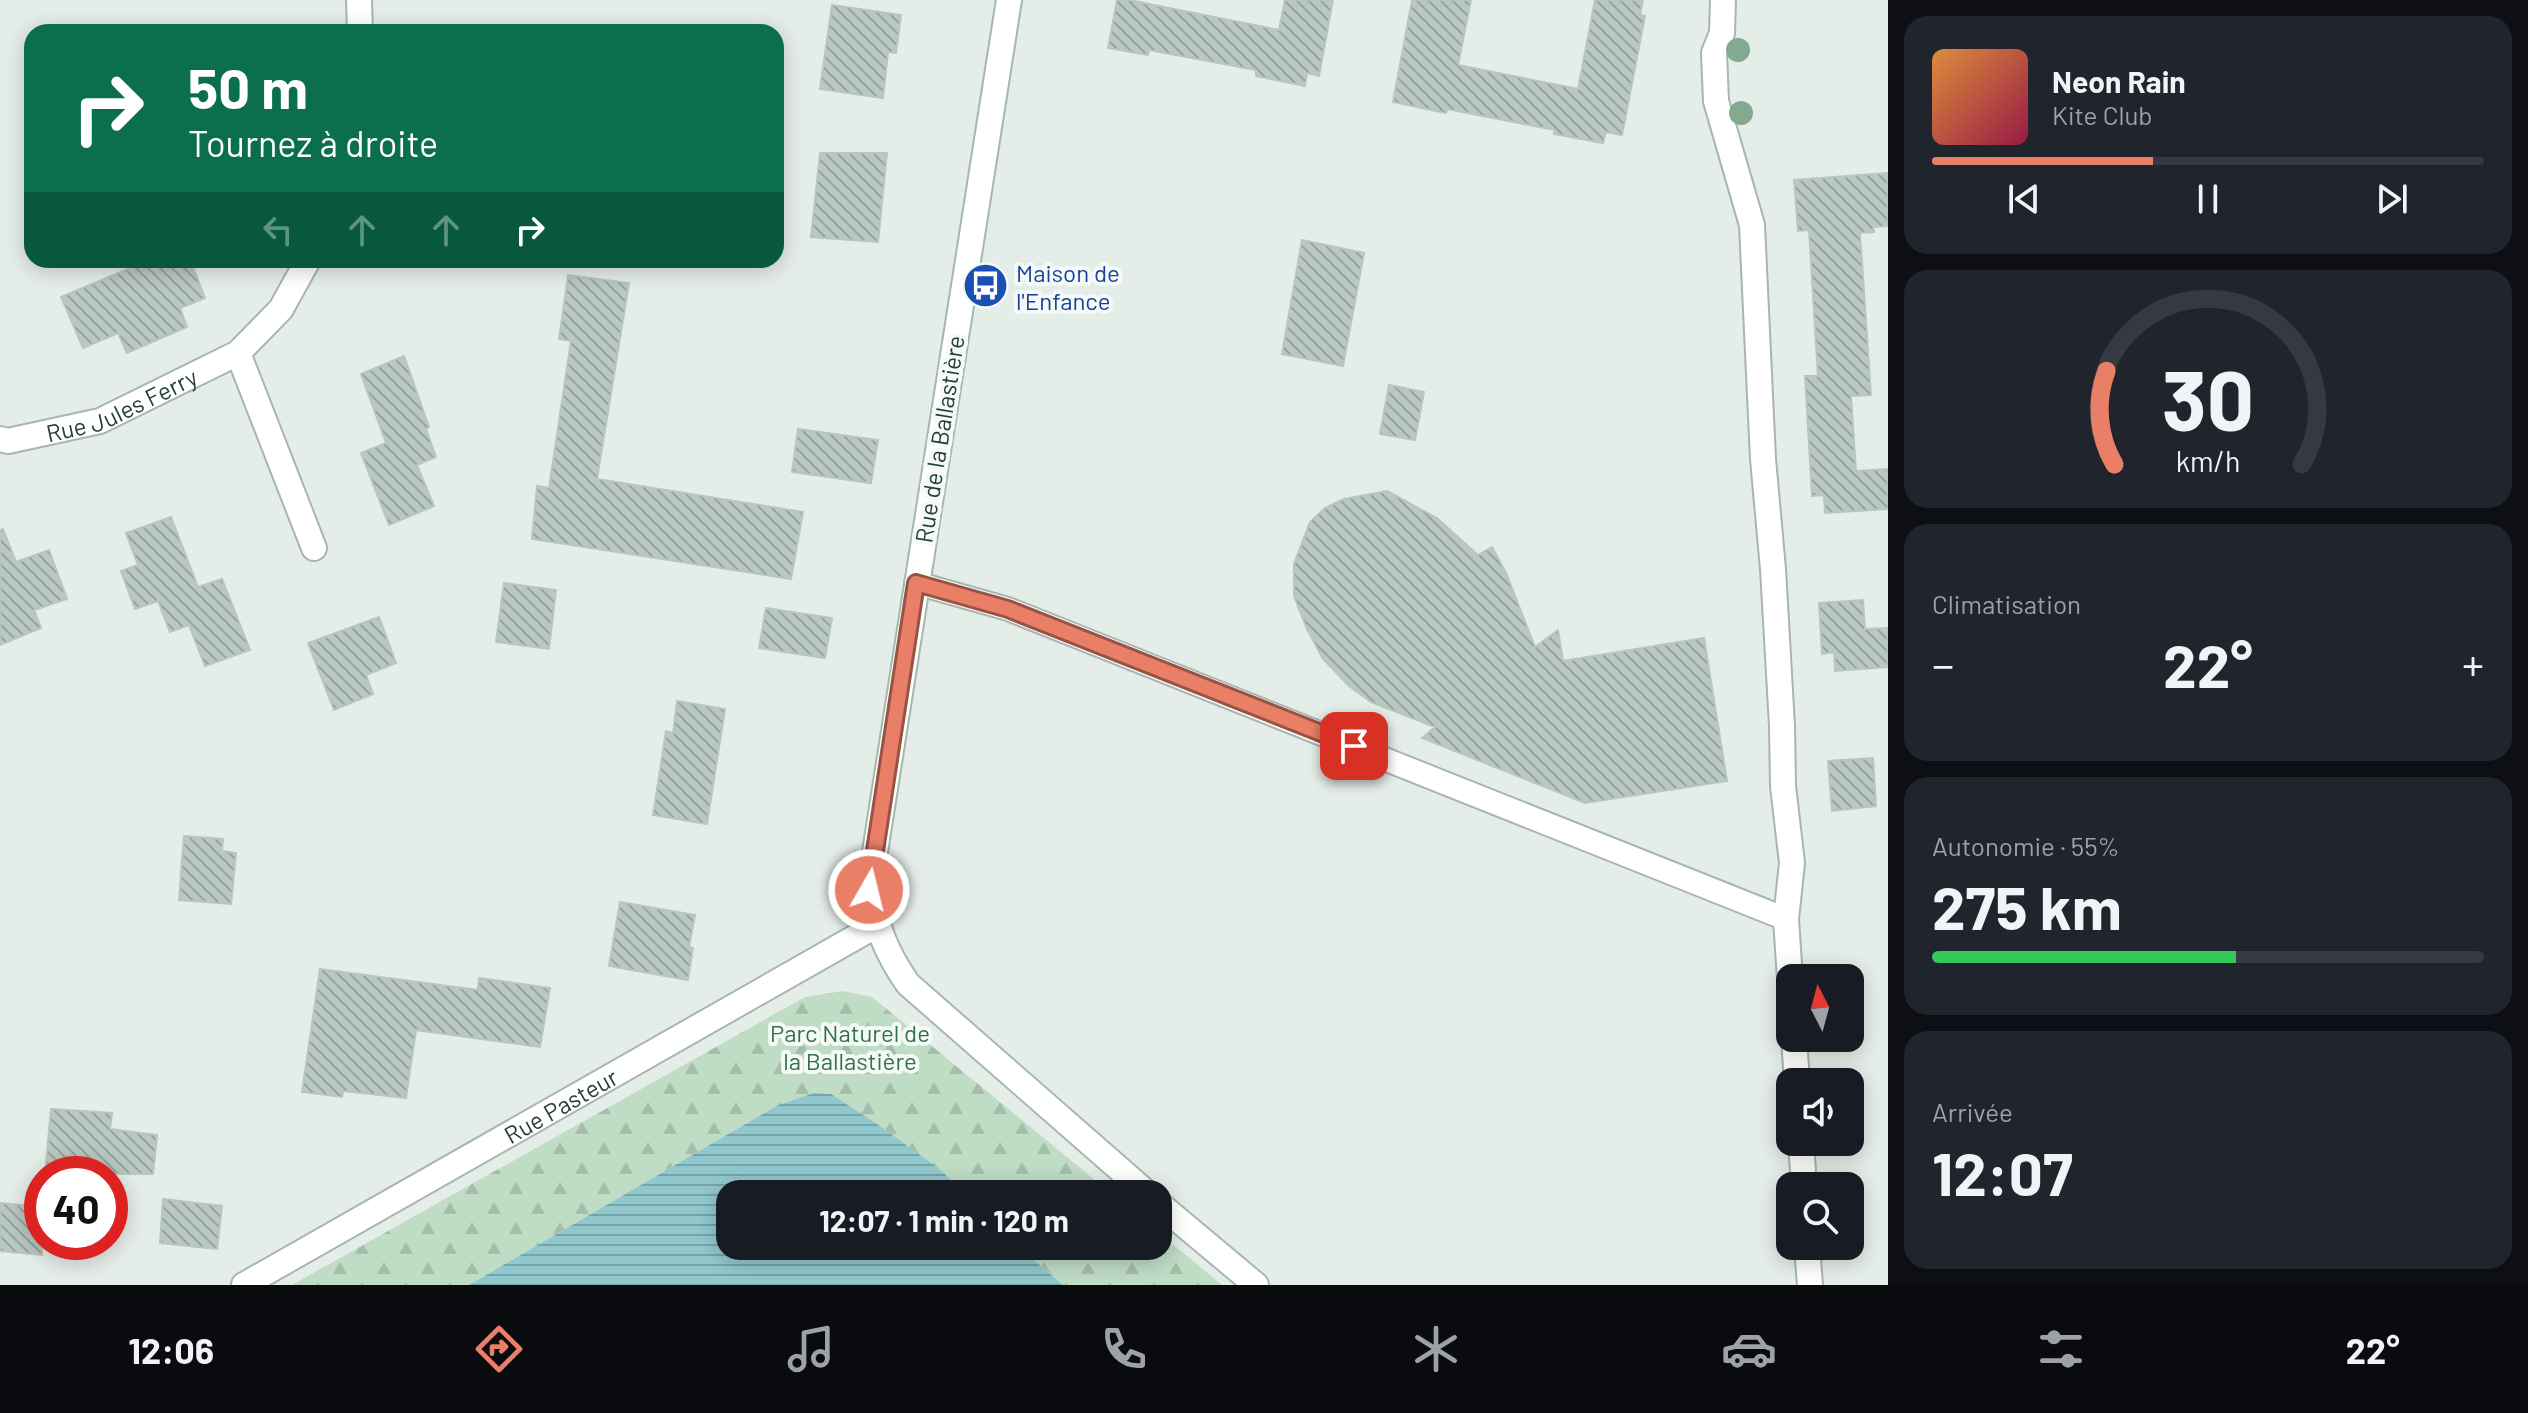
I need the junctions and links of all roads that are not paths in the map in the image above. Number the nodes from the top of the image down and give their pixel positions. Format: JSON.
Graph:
{"nodes":[{"id":1,"x":359,"y":0,"type":"edge"},
{"id":2,"x":1009,"y":0,"type":"edge"},
{"id":3,"x":1723,"y":0,"type":"edge"},
{"id":4,"x":360,"y":24,"type":"edge"},
{"id":5,"x":304,"y":268,"type":"edge"},
{"id":6,"x":238,"y":353,"type":"junction"},
{"id":7,"x":3,"y":443,"type":"edge"},
{"id":8,"x":314,"y":548,"type":"dead end"},
{"id":9,"x":916,"y":583,"type":"junction"},
{"id":10,"x":1786,"y":919,"type":"junction"},
{"id":11,"x":877,"y":925,"type":"junction"},
{"id":12,"x":1789,"y":964,"type":"edge"},
{"id":13,"x":1132,"y":1180,"type":"edge"},
{"id":14,"x":1172,"y":1215,"type":"edge"},
{"id":15,"x":1808,"y":1260,"type":"edge"},
{"id":16,"x":244,"y":1285,"type":"edge"},
{"id":17,"x":1256,"y":1285,"type":"edge"},
{"id":18,"x":1810,"y":1285,"type":"edge"}],
"edges":[{"from":1,"to":4,"type":"street"},
{"from":2,"to":9,"type":"street","name":"Rue de la Ballastière"},
{"from":3,"to":10,"type":"street"},
{"from":5,"to":6,"type":"street","name":"Rue Jules Ferry"},
{"from":6,"to":7,"type":"street","name":"Rue Jules Ferry"},
{"from":6,"to":8,"type":"street"},
{"from":9,"to":10,"type":"lane"},
{"from":9,"to":11,"type":"street","name":"Rue de la Ballastière"},
{"from":10,"to":12,"type":"street"},
{"from":11,"to":13,"type":"street","name":"Rue de la Ballastière"},
{"from":11,"to":16,"type":"street","name":"Rue Pasteur"},
{"from":14,"to":17,"type":"street"},
{"from":15,"to":18,"type":"street"}]}
